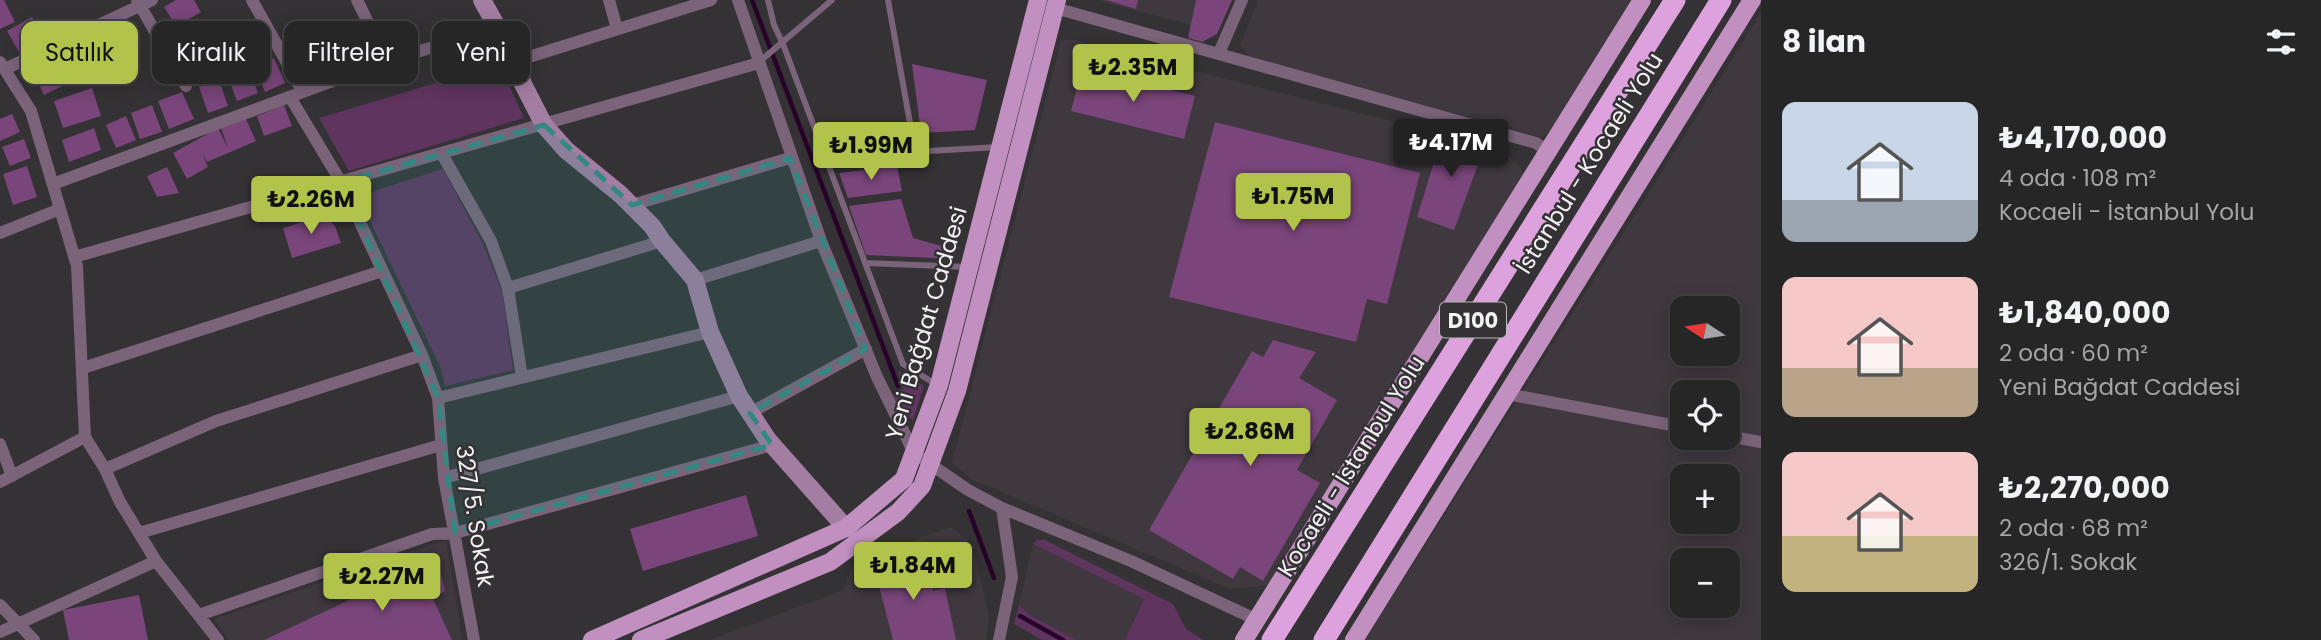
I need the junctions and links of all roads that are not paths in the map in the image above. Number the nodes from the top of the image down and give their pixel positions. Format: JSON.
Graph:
{"nodes":[{"id":1,"x":252,"y":0,"type":"edge"},
{"id":2,"x":357,"y":0,"type":"edge"},
{"id":3,"x":482,"y":0,"type":"edge"},
{"id":4,"x":610,"y":0,"type":"edge"},
{"id":5,"x":711,"y":0,"type":"edge"},
{"id":6,"x":738,"y":0,"type":"edge"},
{"id":7,"x":768,"y":0,"type":"edge"},
{"id":8,"x":832,"y":0,"type":"edge"},
{"id":9,"x":888,"y":0,"type":"edge"},
{"id":10,"x":1038,"y":0,"type":"edge"},
{"id":11,"x":1242,"y":0,"type":"edge"},
{"id":12,"x":1642,"y":0,"type":"edge"},
{"id":13,"x":1675,"y":0,"type":"edge"},
{"id":14,"x":1721,"y":0,"type":"edge"},
{"id":15,"x":1752,"y":0,"type":"edge"},
{"id":16,"x":143,"y":2,"type":"edge"},
{"id":17,"x":1056,"y":4,"type":"edge"},
{"id":18,"x":367,"y":21,"type":"edge"},
{"id":19,"x":492,"y":21,"type":"edge"},
{"id":20,"x":617,"y":29,"type":"junction"},
{"id":21,"x":783,"y":44,"type":"junction"},
{"id":22,"x":1219,"y":53,"type":"junction"},
{"id":23,"x":530,"y":57,"type":"edge"},
{"id":24,"x":762,"y":60,"type":"junction"},
{"id":25,"x":2,"y":66,"type":"edge"},
{"id":26,"x":325,"y":84,"type":"edge"},
{"id":27,"x":524,"y":84,"type":"edge"},
{"id":28,"x":186,"y":86,"type":"dead end"},
{"id":29,"x":303,"y":92,"type":"junction"},
{"id":30,"x":290,"y":97,"type":"junction"},
{"id":31,"x":544,"y":125,"type":"junction"},
{"id":32,"x":1001,"y":146,"type":"junction"},
{"id":33,"x":915,"y":151,"type":"junction"},
{"id":34,"x":1549,"y":152,"type":"junction"},
{"id":35,"x":442,"y":154,"type":"junction"},
{"id":36,"x":825,"y":157,"type":"junction"},
{"id":37,"x":790,"y":158,"type":"junction"},
{"id":38,"x":341,"y":182,"type":"junction"},
{"id":39,"x":53,"y":184,"type":"junction"},
{"id":40,"x":632,"y":205,"type":"junction"},
{"id":41,"x":60,"y":209,"type":"junction"},
{"id":42,"x":0,"y":233,"type":"edge"},
{"id":43,"x":662,"y":241,"type":"junction"},
{"id":44,"x":821,"y":241,"type":"junction"},
{"id":45,"x":74,"y":257,"type":"junction"},
{"id":46,"x":865,"y":263,"type":"junction"},
{"id":47,"x":970,"y":267,"type":"junction"},
{"id":48,"x":382,"y":271,"type":"junction"},
{"id":49,"x":695,"y":279,"type":"junction"},
{"id":50,"x":508,"y":288,"type":"junction"},
{"id":51,"x":710,"y":332,"type":"junction"},
{"id":52,"x":866,"y":349,"type":"junction"},
{"id":53,"x":422,"y":355,"type":"junction"},
{"id":54,"x":83,"y":368,"type":"junction"},
{"id":55,"x":522,"y":377,"type":"junction"},
{"id":56,"x":939,"y":386,"type":"junction"},
{"id":57,"x":1507,"y":394,"type":"junction"},
{"id":58,"x":739,"y":396,"type":"junction"},
{"id":59,"x":438,"y":398,"type":"junction"},
{"id":60,"x":750,"y":413,"type":"junction"},
{"id":61,"x":1670,"y":425,"type":"edge"},
{"id":62,"x":85,"y":436,"type":"junction"},
{"id":63,"x":1740,"y":438,"type":"edge"},
{"id":64,"x":1761,"y":442,"type":"edge"},
{"id":65,"x":0,"y":444,"type":"edge"},
{"id":66,"x":441,"y":444,"type":"junction"},
{"id":67,"x":772,"y":445,"type":"junction"},
{"id":68,"x":914,"y":453,"type":"junction"},
{"id":69,"x":931,"y":463,"type":"junction"},
{"id":70,"x":105,"y":469,"type":"junction"},
{"id":71,"x":444,"y":478,"type":"junction"},
{"id":72,"x":6,"y":479,"type":"edge"},
{"id":73,"x":1002,"y":508,"type":"junction"},
{"id":74,"x":846,"y":528,"type":"junction"},
{"id":75,"x":139,"y":533,"type":"junction"},
{"id":76,"x":455,"y":533,"type":"junction"},
{"id":77,"x":156,"y":561,"type":"junction"},
{"id":78,"x":0,"y":605,"type":"edge"},
{"id":79,"x":200,"y":615,"type":"junction"},
{"id":80,"x":1257,"y":620,"type":"junction"},
{"id":81,"x":19,"y":624,"type":"junction"},
{"id":82,"x":0,"y":632,"type":"edge"},
{"id":83,"x":34,"y":640,"type":"edge"},
{"id":84,"x":218,"y":640,"type":"edge"},
{"id":85,"x":474,"y":640,"type":"edge"},
{"id":86,"x":592,"y":640,"type":"edge"},
{"id":87,"x":641,"y":640,"type":"edge"},
{"id":88,"x":999,"y":640,"type":"edge"},
{"id":89,"x":1244,"y":640,"type":"edge"},
{"id":90,"x":1272,"y":640,"type":"edge"},
{"id":91,"x":1324,"y":640,"type":"edge"},
{"id":92,"x":1354,"y":640,"type":"edge"}],
"edges":[{"from":1,"to":29,"type":"street"},
{"from":2,"to":18,"type":"street"},
{"from":3,"to":19,"type":"street"},
{"from":4,"to":20,"type":"street"},
{"from":5,"to":20,"type":"street"},
{"from":6,"to":24,"type":"street"},
{"from":7,"to":21,"type":"lane"},
{"from":8,"to":21,"type":"lane"},
{"from":9,"to":33,"type":"lane"},
{"from":10,"to":32,"type":"main road","name":"Yeni Bağdat Caddesi"},
{"from":11,"to":22,"type":"street"},
{"from":12,"to":34,"type":"main road"},
{"from":13,"to":90,"type":"highway","name":"Kocaeli - İstanbul Yolu","number":"D100"},
{"from":14,"to":91,"type":"highway","name":"İstanbul - Kocaeli Yolu","number":"D100"},
{"from":15,"to":57,"type":"main road"},
{"from":16,"to":25,"type":"street"},
{"from":16,"to":28,"type":"street"},
{"from":17,"to":22,"type":"street"},
{"from":17,"to":69,"type":"main road","name":"Yeni Bağdat Caddesi"},
{"from":20,"to":23,"type":"street"},
{"from":21,"to":24,"type":"lane"},
{"from":21,"to":36,"type":"lane"},
{"from":22,"to":34,"type":"street"},
{"from":24,"to":31,"type":"street"},
{"from":24,"to":37,"type":"street"},
{"from":25,"to":39,"type":"street"},
{"from":26,"to":29,"type":"street"},
{"from":27,"to":31,"type":"street"},
{"from":29,"to":30,"type":"street"},
{"from":30,"to":38,"type":"street","name":"327/5. Sokak"},
{"from":30,"to":39,"type":"street"},
{"from":31,"to":35,"type":"street"},
{"from":31,"to":40,"type":"street"},
{"from":32,"to":33,"type":"lane"},
{"from":32,"to":47,"type":"main road","name":"Yeni Bağdat Caddesi"},
{"from":33,"to":36,"type":"lane"},
{"from":34,"to":80,"type":"main road"},
{"from":35,"to":38,"type":"street"},
{"from":35,"to":50,"type":"street"},
{"from":36,"to":46,"type":"lane"},
{"from":37,"to":40,"type":"street"},
{"from":37,"to":44,"type":"street"},
{"from":38,"to":45,"type":"street"},
{"from":38,"to":48,"type":"street","name":"327/5. Sokak"},
{"from":39,"to":41,"type":"street"},
{"from":40,"to":43,"type":"street"},
{"from":41,"to":42,"type":"street"},
{"from":41,"to":45,"type":"street"},
{"from":43,"to":49,"type":"street"},
{"from":43,"to":50,"type":"street"},
{"from":44,"to":49,"type":"street"},
{"from":44,"to":52,"type":"street"},
{"from":45,"to":54,"type":"street"},
{"from":46,"to":47,"type":"lane"},
{"from":46,"to":56,"type":"lane"},
{"from":47,"to":56,"type":"main road","name":"Yeni Bağdat Caddesi"},
{"from":48,"to":53,"type":"street","name":"327/5. Sokak"},
{"from":48,"to":54,"type":"street"},
{"from":49,"to":51,"type":"street"},
{"from":50,"to":55,"type":"street"},
{"from":51,"to":55,"type":"street"},
{"from":51,"to":58,"type":"street"},
{"from":52,"to":60,"type":"street"},
{"from":52,"to":68,"type":"street"},
{"from":53,"to":59,"type":"street","name":"327/5. Sokak"},
{"from":53,"to":70,"type":"street"},
{"from":54,"to":62,"type":"street"},
{"from":55,"to":59,"type":"street"},
{"from":56,"to":68,"type":"main road","name":"Yeni Bağdat Caddesi"},
{"from":57,"to":61,"type":"street"},
{"from":57,"to":92,"type":"main road"},
{"from":58,"to":60,"type":"street"},
{"from":58,"to":71,"type":"street"},
{"from":59,"to":66,"type":"street","name":"327/5. Sokak"},
{"from":60,"to":67,"type":"street"},
{"from":62,"to":70,"type":"street"},
{"from":62,"to":72,"type":"street"},
{"from":63,"to":64,"type":"street"},
{"from":65,"to":72,"type":"street"},
{"from":66,"to":71,"type":"street","name":"327/5. Sokak"},
{"from":66,"to":75,"type":"street"},
{"from":67,"to":74,"type":"street"},
{"from":67,"to":76,"type":"street"},
{"from":68,"to":69,"type":"street"},
{"from":68,"to":74,"type":"main road","name":"Yeni Bağdat Caddesi"},
{"from":69,"to":73,"type":"street"},
{"from":69,"to":87,"type":"main road","name":"Yeni Bağdat Caddesi"},
{"from":70,"to":75,"type":"street"},
{"from":71,"to":76,"type":"street","name":"327/5. Sokak"},
{"from":73,"to":80,"type":"street"},
{"from":73,"to":88,"type":"street"},
{"from":74,"to":86,"type":"main road","name":"Yeni Bağdat Caddesi"},
{"from":75,"to":77,"type":"street"},
{"from":76,"to":79,"type":"street"},
{"from":76,"to":85,"type":"street","name":"327/5. Sokak"},
{"from":77,"to":79,"type":"street"},
{"from":77,"to":81,"type":"street"},
{"from":78,"to":81,"type":"street"},
{"from":79,"to":84,"type":"street"},
{"from":80,"to":89,"type":"main road"},
{"from":81,"to":82,"type":"street"},
{"from":81,"to":83,"type":"street"}]}
